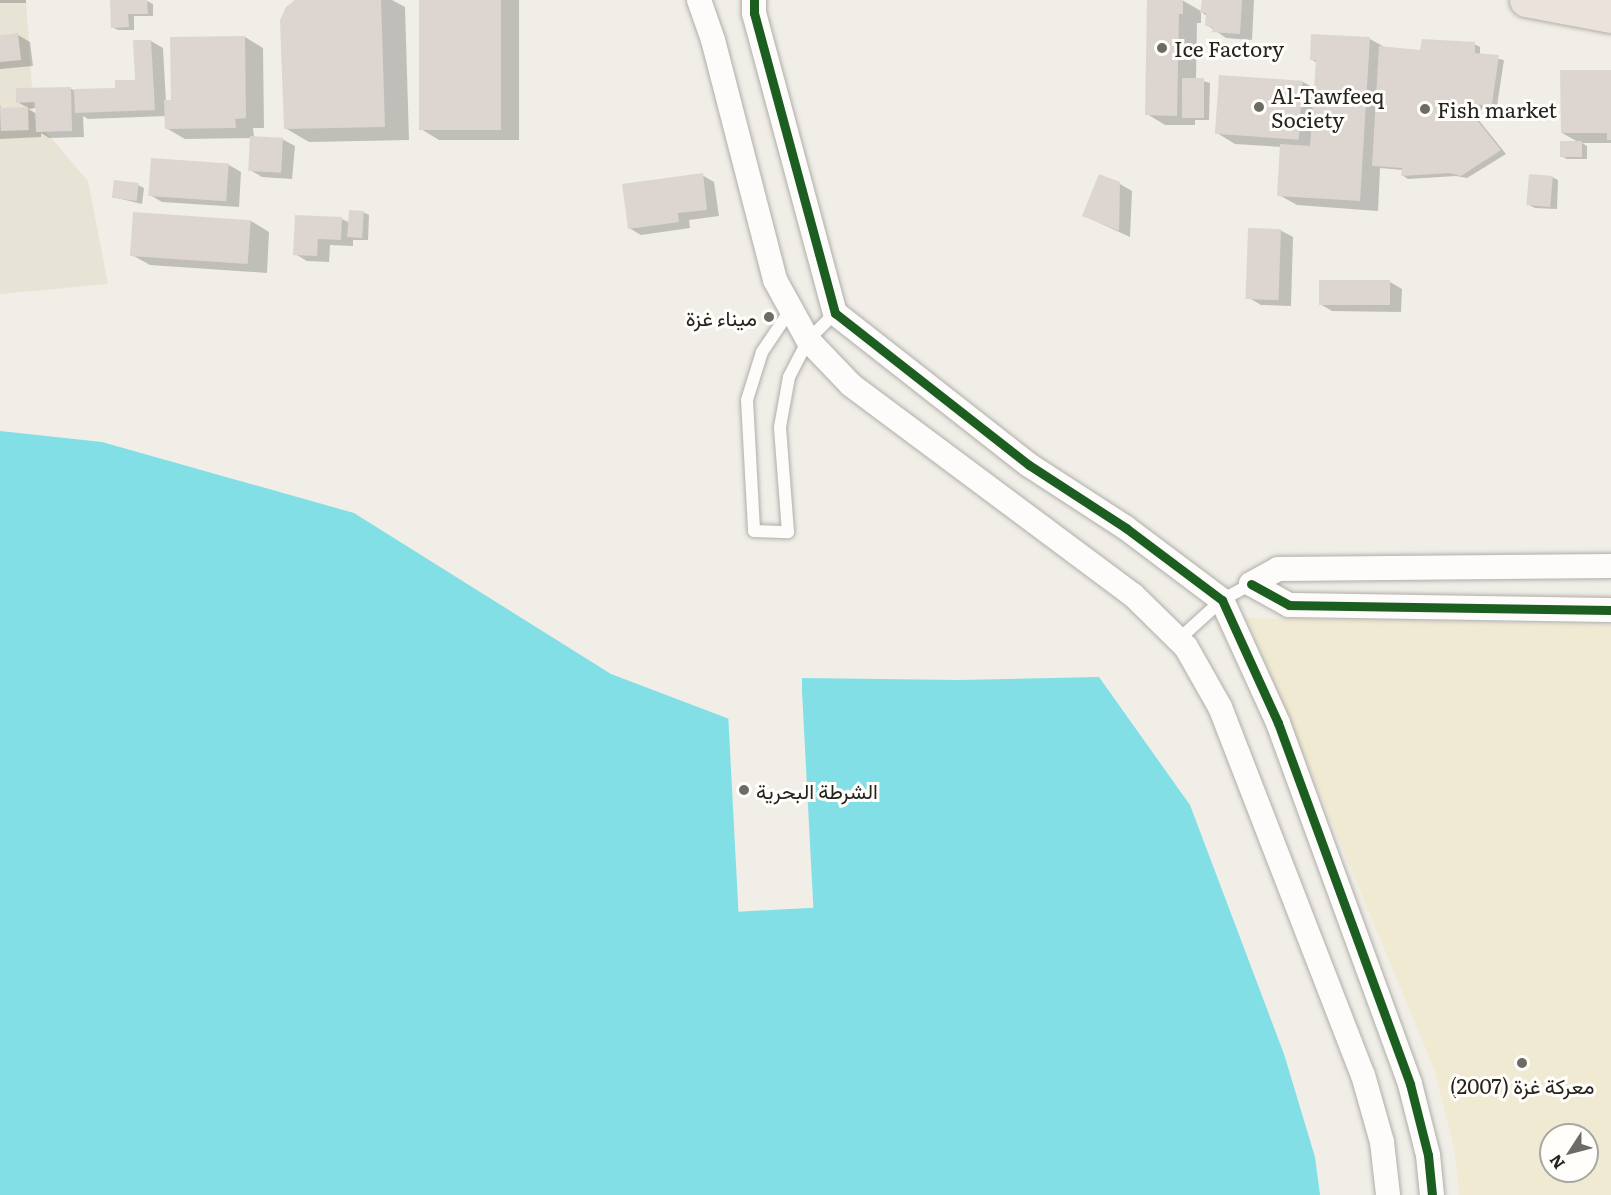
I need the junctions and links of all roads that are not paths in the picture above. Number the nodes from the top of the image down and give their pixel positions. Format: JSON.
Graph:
{"nodes":[{"id":1,"x":699,"y":0,"type":"edge"},
{"id":2,"x":754,"y":0,"type":"edge"},
{"id":3,"x":1526,"y":0,"type":"edge"},
{"id":4,"x":1611,"y":16,"type":"edge"},
{"id":5,"x":791,"y":309,"type":"junction"},
{"id":6,"x":835,"y":313,"type":"junction"},
{"id":7,"x":808,"y":340,"type":"junction"},
{"id":8,"x":1611,"y":566,"type":"edge"},
{"id":9,"x":1251,"y":584,"type":"junction"},
{"id":10,"x":1222,"y":600,"type":"junction"},
{"id":11,"x":1611,"y":610,"type":"edge"},
{"id":12,"x":1178,"y":640,"type":"junction"},
{"id":13,"x":1388,"y":1195,"type":"edge"},
{"id":14,"x":1432,"y":1195,"type":"edge"}],
"edges":[{"from":1,"to":5,"type":"street"},
{"from":2,"to":6,"type":"street"},
{"from":3,"to":4,"type":"main road"},
{"from":5,"to":7,"type":"street"},
{"from":5,"to":7,"type":"lane"},
{"from":6,"to":7,"type":"lane"},
{"from":6,"to":10,"type":"street"},
{"from":7,"to":12,"type":"street"},
{"from":8,"to":9,"type":"street"},
{"from":9,"to":10,"type":"lane"},
{"from":9,"to":11,"type":"street"},
{"from":10,"to":12,"type":"lane"},
{"from":10,"to":14,"type":"street"},
{"from":12,"to":13,"type":"street"}]}
